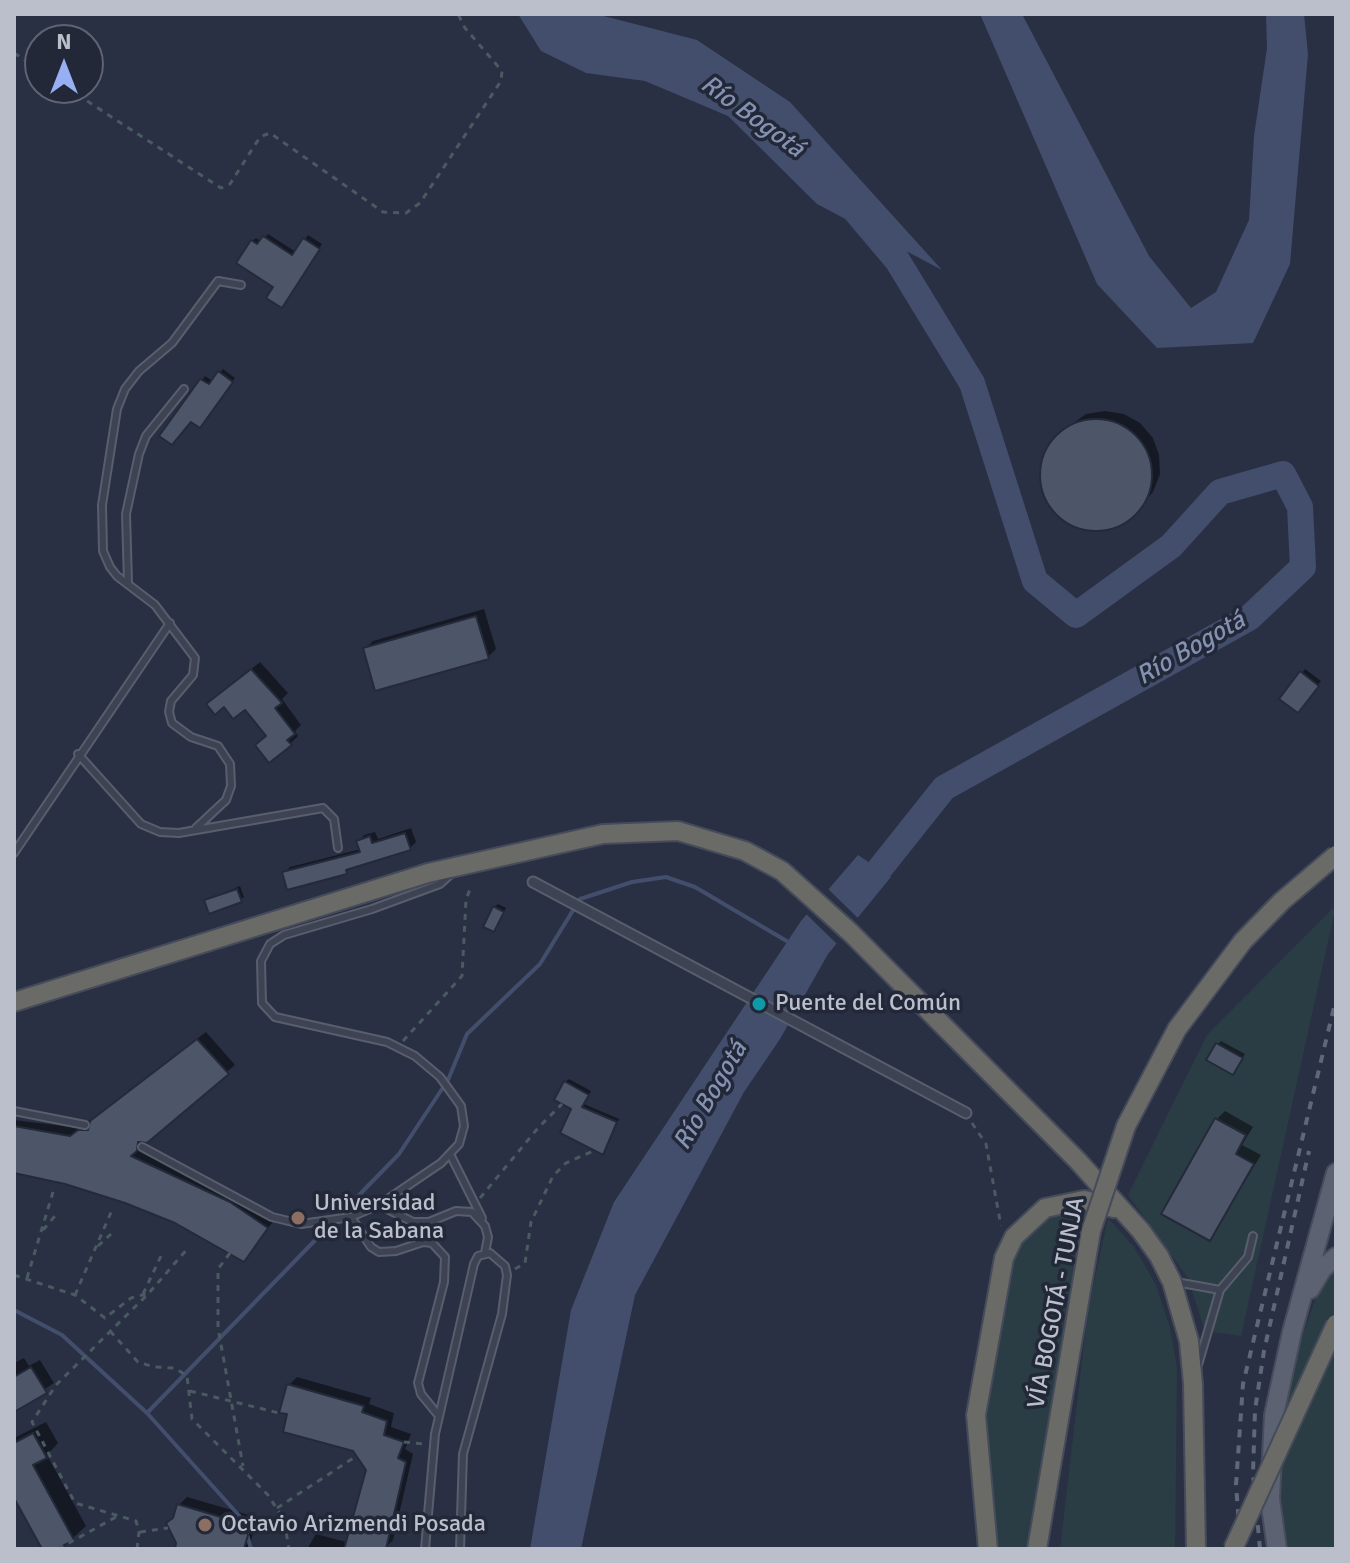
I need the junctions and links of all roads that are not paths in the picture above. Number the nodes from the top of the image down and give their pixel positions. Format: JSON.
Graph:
{"nodes":[{"id":1,"x":241,"y":285,"type":"dead end"},
{"id":2,"x":184,"y":389,"type":"dead end"},
{"id":3,"x":128,"y":583,"type":"junction"},
{"id":4,"x":170,"y":623,"type":"junction"},
{"id":5,"x":78,"y":754,"type":"junction"},
{"id":6,"x":196,"y":828,"type":"junction"},
{"id":7,"x":338,"y":848,"type":"dead end"},
{"id":8,"x":14,"y":853,"type":"edge"},
{"id":9,"x":1336,"y":855,"type":"edge"},
{"id":10,"x":464,"y":864,"type":"junction"},
{"id":11,"x":533,"y":882,"type":"dead end"},
{"id":12,"x":14,"y":1002,"type":"edge"},
{"id":13,"x":14,"y":1111,"type":"edge"},
{"id":14,"x":966,"y":1113,"type":"road end"},
{"id":15,"x":85,"y":1125,"type":"dead end"},
{"id":16,"x":142,"y":1147,"type":"dead end"},
{"id":17,"x":450,"y":1154,"type":"junction"},
{"id":18,"x":1336,"y":1173,"type":"edge"},
{"id":19,"x":379,"y":1205,"type":"junction"},
{"id":20,"x":1124,"y":1212,"type":"junction"},
{"id":21,"x":348,"y":1217,"type":"junction"},
{"id":22,"x":483,"y":1221,"type":"junction"},
{"id":23,"x":1253,"y":1236,"type":"dead end"},
{"id":24,"x":485,"y":1253,"type":"junction"},
{"id":25,"x":1336,"y":1257,"type":"edge"},
{"id":26,"x":1172,"y":1282,"type":"junction"},
{"id":27,"x":1220,"y":1290,"type":"junction"},
{"id":28,"x":1336,"y":1324,"type":"edge"},
{"id":29,"x":1292,"y":1332,"type":"junction"},
{"id":30,"x":1193,"y":1384,"type":"junction"},
{"id":31,"x":439,"y":1416,"type":"junction"},
{"id":32,"x":1047,"y":1493,"type":"junction"},
{"id":33,"x":425,"y":1549,"type":"edge"},
{"id":34,"x":460,"y":1549,"type":"edge"},
{"id":35,"x":988,"y":1549,"type":"edge"},
{"id":36,"x":1037,"y":1549,"type":"edge"},
{"id":37,"x":1048,"y":1549,"type":"edge"},
{"id":38,"x":1196,"y":1549,"type":"edge"},
{"id":39,"x":1233,"y":1549,"type":"edge"},
{"id":40,"x":1277,"y":1549,"type":"edge"}],
"edges":[{"from":1,"to":3,"type":"lane"},
{"from":2,"to":3,"type":"lane"},
{"from":3,"to":4,"type":"lane"},
{"from":4,"to":5,"type":"lane"},
{"from":4,"to":6,"type":"lane"},
{"from":5,"to":6,"type":"lane"},
{"from":5,"to":8,"type":"lane"},
{"from":6,"to":7,"type":"lane"},
{"from":9,"to":32,"type":"highway","name":"VÍA BOGOTÁ - TUNJA","bridge":true},
{"from":10,"to":12,"type":"highway"},
{"from":10,"to":17,"type":"lane"},
{"from":10,"to":20,"type":"highway"},
{"from":11,"to":14,"type":"street"},
{"from":13,"to":15,"type":"lane"},
{"from":16,"to":21,"type":"lane"},
{"from":17,"to":19,"type":"lane"},
{"from":17,"to":22,"type":"lane"},
{"from":18,"to":29,"type":"main road"},
{"from":19,"to":21,"type":"lane"},
{"from":19,"to":22,"type":"lane"},
{"from":20,"to":26,"type":"highway"},
{"from":20,"to":35,"type":"highway"},
{"from":21,"to":31,"type":"lane"},
{"from":22,"to":24,"type":"lane"},
{"from":23,"to":27,"type":"lane"},
{"from":24,"to":31,"type":"lane"},
{"from":24,"to":34,"type":"lane"},
{"from":25,"to":29,"type":"main road"},
{"from":26,"to":27,"type":"lane"},
{"from":26,"to":30,"type":"highway"},
{"from":27,"to":30,"type":"lane"},
{"from":28,"to":39,"type":"highway","bridge":true},
{"from":29,"to":40,"type":"main road"},
{"from":30,"to":38,"type":"highway"},
{"from":31,"to":33,"type":"lane"},
{"from":32,"to":36,"type":"highway","name":"VÍA BOGOTÁ - TUNJA"},
{"from":32,"to":37,"type":"highway"}]}
